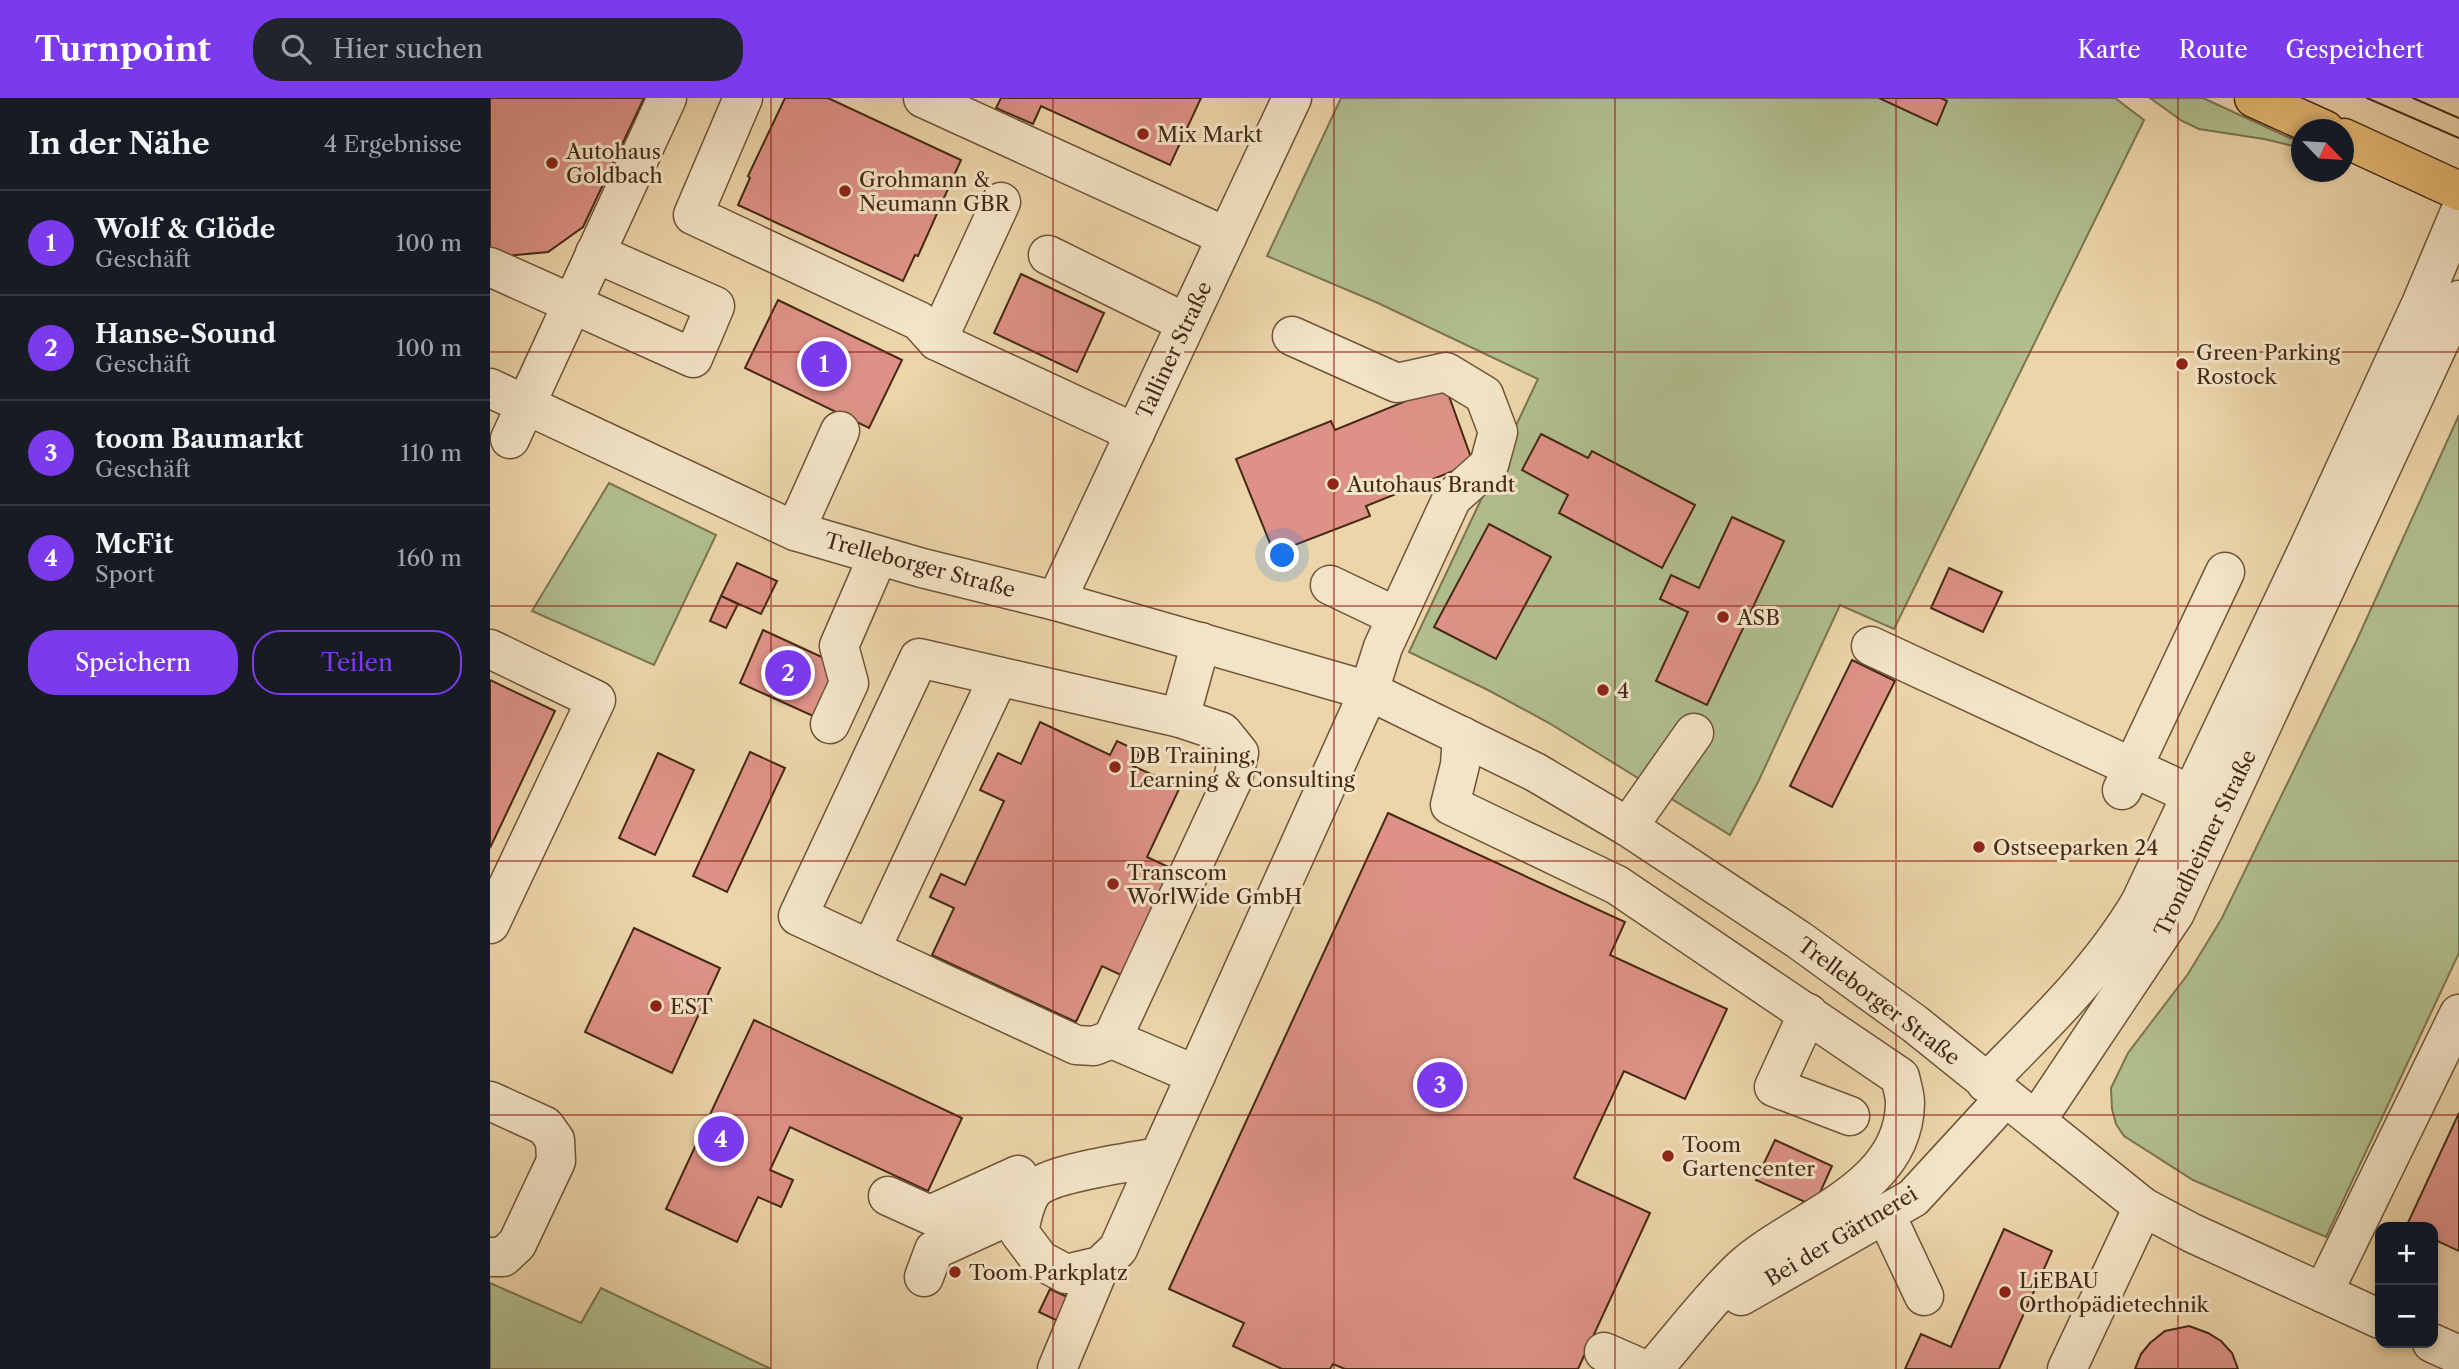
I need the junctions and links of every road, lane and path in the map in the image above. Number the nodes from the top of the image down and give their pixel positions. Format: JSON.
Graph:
{"nodes":[{"id":1,"x":667,"y":98,"type":"edge"},
{"id":2,"x":743,"y":98,"type":"edge"},
{"id":3,"x":923,"y":98,"type":"edge"},
{"id":4,"x":1292,"y":98,"type":"edge"},
{"id":5,"x":2255,"y":98,"type":"edge"},
{"id":6,"x":2301,"y":119,"type":"edge"},
{"id":7,"x":2354,"y":143,"type":"edge"},
{"id":8,"x":2459,"y":191,"type":"edge"},
{"id":9,"x":1001,"y":202,"type":"dead end"},
{"id":10,"x":2459,"y":214,"type":"edge"},
{"id":11,"x":1227,"y":237,"type":"junction"},
{"id":12,"x":595,"y":253,"type":"junction"},
{"id":13,"x":1048,"y":255,"type":"dead end"},
{"id":14,"x":490,"y":267,"type":"edge"},
{"id":15,"x":2459,"y":300,"type":"edge"},
{"id":16,"x":571,"y":303,"type":"junction"},
{"id":17,"x":1186,"y":323,"type":"junction"},
{"id":18,"x":1292,"y":335,"type":"dead end"},
{"id":19,"x":937,"y":341,"type":"junction"},
{"id":20,"x":490,"y":388,"type":"edge"},
{"id":21,"x":525,"y":404,"type":"junction"},
{"id":22,"x":840,"y":431,"type":"dead end"},
{"id":23,"x":1135,"y":433,"type":"junction"},
{"id":24,"x":510,"y":439,"type":"dead end"},
{"id":25,"x":795,"y":531,"type":"junction"},
{"id":26,"x":878,"y":556,"type":"junction"},
{"id":27,"x":2225,"y":572,"type":"dead end"},
{"id":28,"x":1330,"y":584,"type":"dead end"},
{"id":29,"x":1056,"y":601,"type":"junction"},
{"id":30,"x":1397,"y":617,"type":"junction"},
{"id":31,"x":2293,"y":617,"type":"junction"},
{"id":32,"x":1201,"y":642,"type":"junction"},
{"id":33,"x":1871,"y":646,"type":"dead end"},
{"id":34,"x":490,"y":649,"type":"edge"},
{"id":35,"x":998,"y":678,"type":"junction"},
{"id":36,"x":1370,"y":691,"type":"junction"},
{"id":37,"x":1180,"y":718,"type":"junction"},
{"id":38,"x":830,"y":724,"type":"dead end"},
{"id":39,"x":1694,"y":733,"type":"dead end"},
{"id":40,"x":1462,"y":736,"type":"junction"},
{"id":41,"x":2127,"y":779,"type":"junction"},
{"id":42,"x":2192,"y":795,"type":"junction"},
{"id":43,"x":1628,"y":827,"type":"junction"},
{"id":44,"x":490,"y":924,"type":"edge"},
{"id":45,"x":871,"y":949,"type":"junction"},
{"id":46,"x":1882,"y":999,"type":"junction"},
{"id":47,"x":1808,"y":1013,"type":"junction"},
{"id":48,"x":2459,"y":1014,"type":"edge"},
{"id":49,"x":1112,"y":1039,"type":"junction"},
{"id":50,"x":1851,"y":1042,"type":"junction"},
{"id":51,"x":1196,"y":1076,"type":"junction"},
{"id":52,"x":1996,"y":1091,"type":"junction"},
{"id":53,"x":490,"y":1101,"type":"edge"},
{"id":54,"x":1850,"y":1116,"type":"dead end"},
{"id":55,"x":2036,"y":1121,"type":"junction"},
{"id":56,"x":1159,"y":1157,"type":"junction"},
{"id":57,"x":1021,"y":1192,"type":"junction"},
{"id":58,"x":888,"y":1196,"type":"dead end"},
{"id":59,"x":2143,"y":1207,"type":"junction"},
{"id":60,"x":1885,"y":1213,"type":"junction"},
{"id":61,"x":490,"y":1257,"type":"edge"},
{"id":62,"x":1100,"y":1266,"type":"junction"},
{"id":63,"x":924,"y":1277,"type":"dead end"},
{"id":64,"x":2323,"y":1293,"type":"junction"},
{"id":65,"x":1924,"y":1296,"type":"dead end"},
{"id":66,"x":2375,"y":1317,"type":"edge"},
{"id":67,"x":1604,"y":1352,"type":"dead end"},
{"id":68,"x":1057,"y":1369,"type":"edge"},
{"id":69,"x":1643,"y":1369,"type":"edge"},
{"id":70,"x":1653,"y":1369,"type":"edge"},
{"id":71,"x":1674,"y":1369,"type":"edge"},
{"id":72,"x":2067,"y":1369,"type":"edge"}],
"edges":[{"from":1,"to":12,"type":"street"},
{"from":2,"to":19,"type":"street"},
{"from":3,"to":11,"type":"street"},
{"from":4,"to":11,"type":"street","name":"Talliner Straße"},
{"from":5,"to":6,"type":"main road"},
{"from":7,"to":8,"type":"main road"},
{"from":9,"to":19,"type":"street"},
{"from":10,"to":31,"type":"street","name":"Trondheimer Straße"},
{"from":11,"to":17,"type":"street","name":"Talliner Straße"},
{"from":12,"to":16,"type":"street"},
{"from":12,"to":16,"type":"street"},
{"from":13,"to":17,"type":"street"},
{"from":14,"to":16,"type":"street"},
{"from":15,"to":31,"type":"street","name":"Trondheimer Straße"},
{"from":16,"to":21,"type":"street"},
{"from":17,"to":23,"type":"street","name":"Talliner Straße"},
{"from":18,"to":30,"type":"street"},
{"from":19,"to":23,"type":"street"},
{"from":20,"to":21,"type":"street","name":"Trelleborger Straße"},
{"from":21,"to":24,"type":"street"},
{"from":21,"to":25,"type":"street","name":"Trelleborger Straße"},
{"from":22,"to":25,"type":"street"},
{"from":23,"to":29,"type":"street","name":"Talliner Straße"},
{"from":25,"to":26,"type":"street","name":"Trelleborger Straße"},
{"from":26,"to":29,"type":"street","name":"Trelleborger Straße"},
{"from":26,"to":38,"type":"street"},
{"from":27,"to":41,"type":"street"},
{"from":28,"to":30,"type":"street"},
{"from":29,"to":32,"type":"street","name":"Trelleborger Straße"},
{"from":30,"to":36,"type":"street"},
{"from":31,"to":42,"type":"street","name":"Trondheimer Straße"},
{"from":31,"to":55,"type":"street","name":"Trondheimer Straße"},
{"from":32,"to":36,"type":"street","name":"Trelleborger Straße"},
{"from":32,"to":37,"type":"street"},
{"from":33,"to":41,"type":"street"},
{"from":34,"to":44,"type":"street"},
{"from":35,"to":37,"type":"street"},
{"from":35,"to":45,"type":"street"},
{"from":35,"to":45,"type":"street"},
{"from":36,"to":40,"type":"street","name":"Trelleborger Straße"},
{"from":36,"to":51,"type":"street"},
{"from":37,"to":49,"type":"street"},
{"from":39,"to":43,"type":"street"},
{"from":40,"to":43,"type":"street","name":"Trelleborger Straße"},
{"from":40,"to":47,"type":"street"},
{"from":41,"to":42,"type":"street"},
{"from":42,"to":52,"type":"street","name":"Trondheimer Straße"},
{"from":43,"to":46,"type":"street","name":"Trelleborger Straße"},
{"from":45,"to":49,"type":"street"},
{"from":46,"to":50,"type":"street"},
{"from":46,"to":52,"type":"street","name":"Trelleborger Straße"},
{"from":47,"to":50,"type":"street"},
{"from":47,"to":54,"type":"street"},
{"from":48,"to":64,"type":"street"},
{"from":49,"to":51,"type":"street"},
{"from":50,"to":70,"type":"street"},
{"from":51,"to":56,"type":"street"},
{"from":52,"to":55,"type":"street","name":"Trelleborger Straße"},
{"from":52,"to":60,"type":"street","name":"Bei der Gärtnerei"},
{"from":53,"to":61,"type":"street"},
{"from":55,"to":59,"type":"street","name":"Trelleborger Straße"},
{"from":56,"to":57,"type":"street"},
{"from":56,"to":62,"type":"street"},
{"from":57,"to":58,"type":"street"},
{"from":57,"to":62,"type":"street"},
{"from":57,"to":63,"type":"street"},
{"from":59,"to":64,"type":"street","name":"Trelleborger Straße"},
{"from":59,"to":72,"type":"street"},
{"from":60,"to":65,"type":"street"},
{"from":60,"to":71,"type":"street","name":"Bei der Gärtnerei"},
{"from":62,"to":68,"type":"street"},
{"from":64,"to":66,"type":"street","name":"Trelleborger Straße"},
{"from":67,"to":69,"type":"street"}]}
